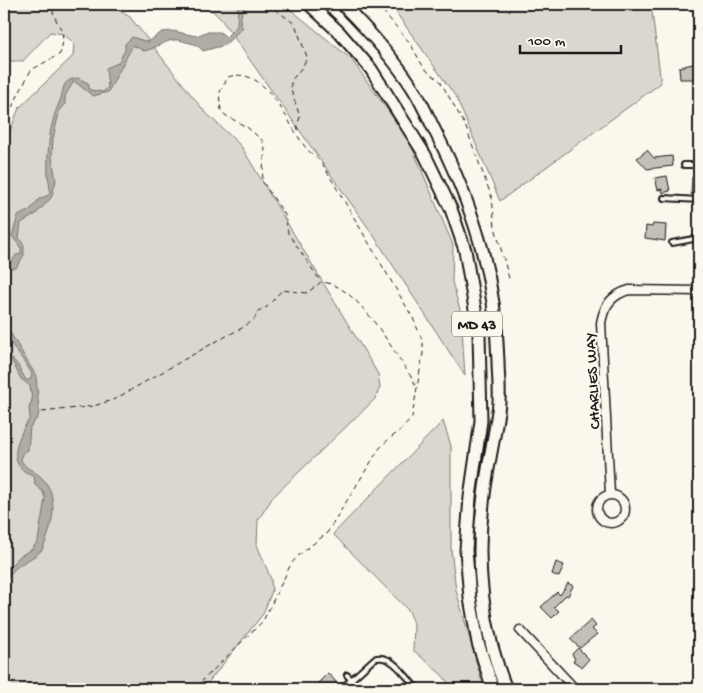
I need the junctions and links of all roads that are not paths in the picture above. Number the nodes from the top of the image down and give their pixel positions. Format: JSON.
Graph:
{"nodes":[{"id":1,"x":309,"y":4,"type":"edge"},
{"id":2,"x":342,"y":4,"type":"edge"},
{"id":3,"x":684,"y":165,"type":"dead end"},
{"id":4,"x":699,"y":165,"type":"edge"},
{"id":5,"x":664,"y":198,"type":"dead end"},
{"id":6,"x":699,"y":200,"type":"edge"},
{"id":7,"x":699,"y":238,"type":"edge"},
{"id":8,"x":672,"y":244,"type":"dead end"},
{"id":9,"x":699,"y":291,"type":"edge"},
{"id":10,"x":610,"y":494,"type":"dead end"},
{"id":11,"x":520,"y":630,"type":"dead end"},
{"id":12,"x":347,"y":675,"type":"dead end"},
{"id":13,"x":352,"y":680,"type":"junction"},
{"id":14,"x":341,"y":689,"type":"edge"},
{"id":15,"x":360,"y":689,"type":"edge"},
{"id":16,"x":417,"y":689,"type":"edge"},
{"id":17,"x":493,"y":689,"type":"edge"},
{"id":18,"x":506,"y":689,"type":"edge"},
{"id":19,"x":574,"y":689,"type":"edge"}],
"edges":[{"from":1,"to":17,"type":"main road","number":"MD 43"},
{"from":2,"to":18,"type":"main road","number":"MD 43"},
{"from":3,"to":4,"type":"lane"},
{"from":5,"to":6,"type":"lane"},
{"from":7,"to":8,"type":"lane"},
{"from":9,"to":10,"type":"street","name":"CHARLIES WAY"},
{"from":11,"to":19,"type":"street"},
{"from":12,"to":13,"type":"lane"},
{"from":13,"to":14,"type":"lane"},
{"from":13,"to":15,"type":"lane"},
{"from":13,"to":16,"type":"lane"}]}
